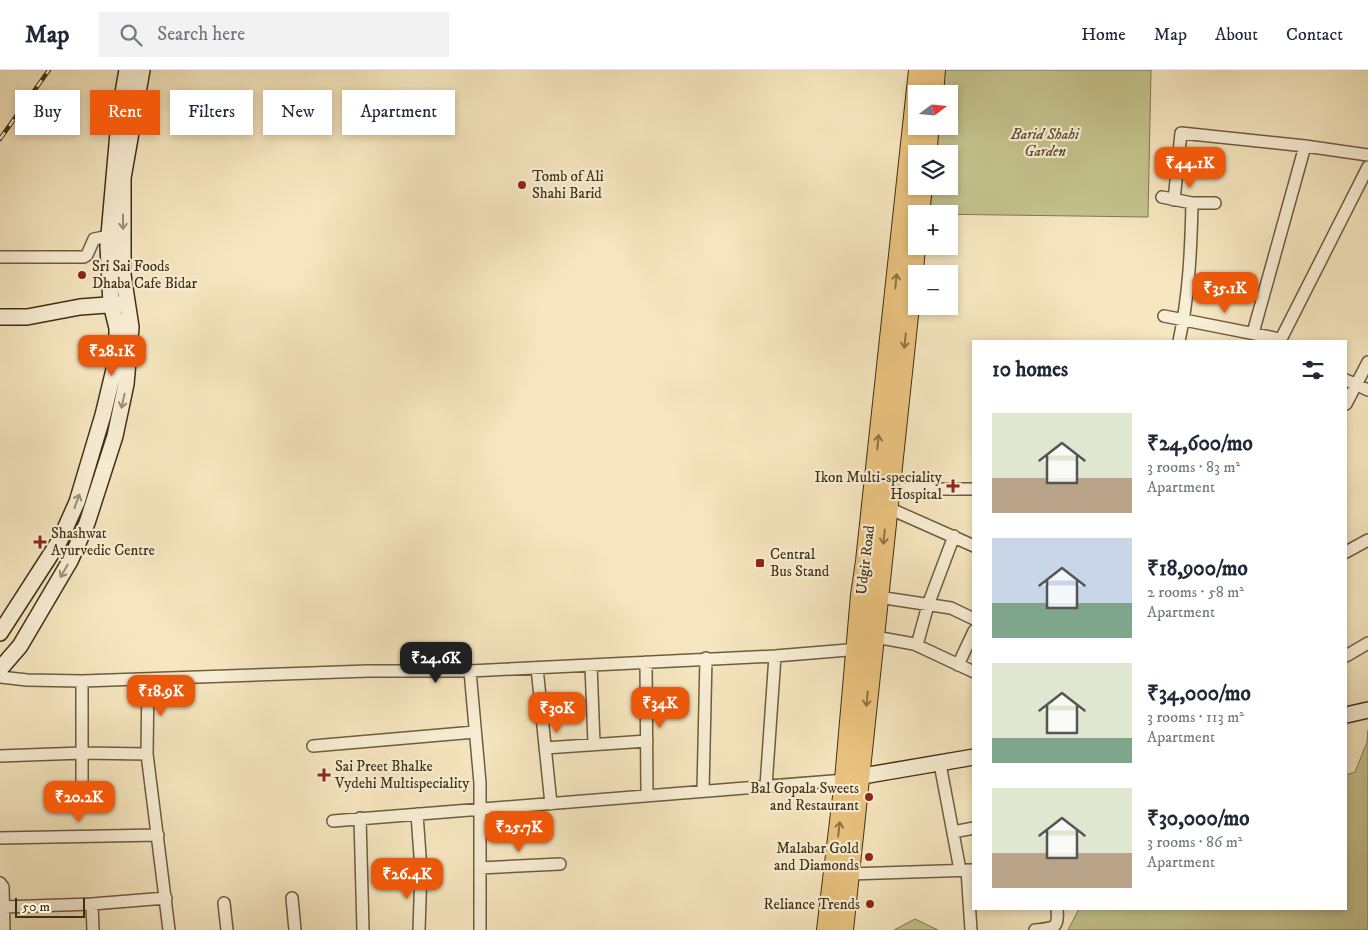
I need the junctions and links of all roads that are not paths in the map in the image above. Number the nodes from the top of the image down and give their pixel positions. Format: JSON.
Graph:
{"nodes":[{"id":1,"x":127,"y":70,"type":"edge"},
{"id":2,"x":142,"y":70,"type":"edge"},
{"id":3,"x":918,"y":70,"type":"edge"},
{"id":4,"x":935,"y":70,"type":"edge"},
{"id":5,"x":934,"y":85,"type":"edge"},
{"id":6,"x":1305,"y":146,"type":"junction"},
{"id":7,"x":1368,"y":155,"type":"edge"},
{"id":8,"x":1368,"y":167,"type":"edge"},
{"id":9,"x":1192,"y":203,"type":"junction"},
{"id":10,"x":1215,"y":203,"type":"dead end"},
{"id":11,"x":109,"y":236,"type":"junction"},
{"id":12,"x":914,"y":255,"type":"edge"},
{"id":13,"x":0,"y":257,"type":"edge"},
{"id":14,"x":127,"y":303,"type":"junction"},
{"id":15,"x":111,"y":304,"type":"junction"},
{"id":16,"x":1164,"y":316,"type":"dead end"},
{"id":17,"x":0,"y":318,"type":"edge"},
{"id":18,"x":1184,"y":320,"type":"junction"},
{"id":19,"x":1253,"y":333,"type":"junction"},
{"id":20,"x":1179,"y":340,"type":"edge"},
{"id":21,"x":1280,"y":340,"type":"edge"},
{"id":22,"x":1368,"y":362,"type":"edge"},
{"id":23,"x":1351,"y":382,"type":"edge"},
{"id":24,"x":1368,"y":390,"type":"edge"},
{"id":25,"x":1347,"y":400,"type":"edge"},
{"id":26,"x":972,"y":489,"type":"edge"},
{"id":27,"x":880,"y":496,"type":"junction"},
{"id":28,"x":954,"y":536,"type":"junction"},
{"id":29,"x":1368,"y":540,"type":"edge"},
{"id":30,"x":972,"y":545,"type":"edge"},
{"id":31,"x":1347,"y":551,"type":"edge"},
{"id":32,"x":878,"y":597,"type":"junction"},
{"id":33,"x":928,"y":605,"type":"junction"},
{"id":34,"x":972,"y":618,"type":"edge"},
{"id":35,"x":0,"y":633,"type":"edge"},
{"id":36,"x":972,"y":635,"type":"edge"},
{"id":37,"x":865,"y":642,"type":"junction"},
{"id":38,"x":1368,"y":643,"type":"edge"},
{"id":39,"x":917,"y":645,"type":"junction"},
{"id":40,"x":1347,"y":655,"type":"edge"},
{"id":41,"x":776,"y":656,"type":"junction"},
{"id":42,"x":706,"y":658,"type":"junction"},
{"id":43,"x":646,"y":662,"type":"junction"},
{"id":44,"x":591,"y":665,"type":"junction"},
{"id":45,"x":958,"y":665,"type":"junction"},
{"id":46,"x":537,"y":668,"type":"junction"},
{"id":47,"x":0,"y":669,"type":"edge"},
{"id":48,"x":470,"y":671,"type":"junction"},
{"id":49,"x":972,"y":671,"type":"edge"},
{"id":50,"x":0,"y":677,"type":"edge"},
{"id":51,"x":148,"y":679,"type":"junction"},
{"id":52,"x":82,"y":681,"type":"junction"},
{"id":53,"x":1368,"y":710,"type":"edge"},
{"id":54,"x":1347,"y":715,"type":"edge"},
{"id":55,"x":475,"y":732,"type":"junction"},
{"id":56,"x":647,"y":741,"type":"junction"},
{"id":57,"x":594,"y":743,"type":"junction"},
{"id":58,"x":313,"y":746,"type":"dead end"},
{"id":59,"x":545,"y":748,"type":"junction"},
{"id":60,"x":82,"y":753,"type":"junction"},
{"id":61,"x":148,"y":754,"type":"junction"},
{"id":62,"x":0,"y":756,"type":"edge"},
{"id":63,"x":972,"y":757,"type":"edge"},
{"id":64,"x":940,"y":764,"type":"junction"},
{"id":65,"x":852,"y":778,"type":"junction"},
{"id":66,"x":766,"y":786,"type":"junction"},
{"id":67,"x":703,"y":791,"type":"junction"},
{"id":68,"x":82,"y":793,"type":"dead end"},
{"id":69,"x":647,"y":796,"type":"junction"},
{"id":70,"x":551,"y":804,"type":"junction"},
{"id":71,"x":480,"y":809,"type":"junction"},
{"id":72,"x":417,"y":814,"type":"junction"},
{"id":73,"x":360,"y":818,"type":"junction"},
{"id":74,"x":333,"y":821,"type":"dead end"},
{"id":75,"x":972,"y":828,"type":"edge"},
{"id":76,"x":953,"y":832,"type":"junction"},
{"id":77,"x":158,"y":835,"type":"junction"},
{"id":78,"x":0,"y":838,"type":"edge"},
{"id":79,"x":560,"y":864,"type":"dead end"},
{"id":80,"x":480,"y":868,"type":"junction"},
{"id":81,"x":967,"y":870,"type":"edge"},
{"id":82,"x":849,"y":874,"type":"junction"},
{"id":83,"x":0,"y":883,"type":"edge"},
{"id":84,"x":166,"y":898,"type":"junction"},
{"id":85,"x":292,"y":898,"type":"dead end"},
{"id":86,"x":224,"y":903,"type":"dead end"},
{"id":87,"x":92,"y":904,"type":"junction"},
{"id":88,"x":3,"y":907,"type":"junction"},
{"id":89,"x":1057,"y":910,"type":"edge"},
{"id":90,"x":4,"y":930,"type":"edge"},
{"id":91,"x":93,"y":930,"type":"edge"},
{"id":92,"x":169,"y":930,"type":"edge"},
{"id":93,"x":227,"y":930,"type":"edge"},
{"id":94,"x":295,"y":930,"type":"edge"},
{"id":95,"x":363,"y":930,"type":"edge"},
{"id":96,"x":419,"y":930,"type":"edge"},
{"id":97,"x":480,"y":930,"type":"edge"},
{"id":98,"x":827,"y":930,"type":"edge"},
{"id":99,"x":843,"y":930,"type":"edge"},
{"id":100,"x":971,"y":930,"type":"edge"},
{"id":101,"x":1035,"y":930,"type":"edge"}],
"edges":[{"from":1,"to":11,"type":"main road"},
{"from":2,"to":14,"type":"main road","one_way":true},
{"from":27,"to":3,"type":"highway","name":"Udgir Road","one_way":true},
{"from":4,"to":5,"type":"highway"},
{"from":6,"to":7,"type":"street"},
{"from":6,"to":9,"type":"street"},
{"from":6,"to":19,"type":"street"},
{"from":8,"to":21,"type":"street"},
{"from":9,"to":10,"type":"street"},
{"from":9,"to":18,"type":"street"},
{"from":11,"to":13,"type":"street"},
{"from":11,"to":15,"type":"main road"},
{"from":12,"to":27,"type":"highway","name":"Udgir Road","one_way":true},
{"from":14,"to":15,"type":"main road"},
{"from":14,"to":47,"type":"main road","one_way":true},
{"from":15,"to":17,"type":"main road"},
{"from":35,"to":15,"type":"main road","one_way":true},
{"from":16,"to":18,"type":"street"},
{"from":18,"to":19,"type":"street"},
{"from":18,"to":20,"type":"street"},
{"from":19,"to":21,"type":"street"},
{"from":22,"to":23,"type":"street"},
{"from":23,"to":24,"type":"street"},
{"from":23,"to":25,"type":"street"},
{"from":26,"to":27,"type":"street"},
{"from":27,"to":28,"type":"street"},
{"from":27,"to":32,"type":"highway","name":"Udgir Road","one_way":true},
{"from":27,"to":37,"type":"highway","name":"Udgir Road"},
{"from":28,"to":30,"type":"street"},
{"from":28,"to":33,"type":"street"},
{"from":29,"to":31,"type":"street"},
{"from":32,"to":33,"type":"street"},
{"from":32,"to":37,"type":"highway","name":"Udgir Road"},
{"from":33,"to":34,"type":"street"},
{"from":33,"to":39,"type":"street"},
{"from":36,"to":45,"type":"street"},
{"from":37,"to":39,"type":"street"},
{"from":37,"to":41,"type":"street"},
{"from":37,"to":65,"type":"highway","name":"Udgir Road"},
{"from":38,"to":40,"type":"street"},
{"from":39,"to":45,"type":"street"},
{"from":41,"to":42,"type":"street"},
{"from":41,"to":66,"type":"street"},
{"from":42,"to":43,"type":"street"},
{"from":42,"to":67,"type":"street"},
{"from":43,"to":44,"type":"street"},
{"from":43,"to":56,"type":"street"},
{"from":44,"to":46,"type":"street"},
{"from":44,"to":57,"type":"street"},
{"from":45,"to":49,"type":"street"},
{"from":46,"to":48,"type":"street"},
{"from":46,"to":59,"type":"street"},
{"from":48,"to":51,"type":"street"},
{"from":48,"to":55,"type":"street"},
{"from":50,"to":52,"type":"street"},
{"from":51,"to":52,"type":"street"},
{"from":51,"to":61,"type":"street"},
{"from":52,"to":60,"type":"street"},
{"from":53,"to":54,"type":"main road"},
{"from":55,"to":58,"type":"street"},
{"from":55,"to":71,"type":"street"},
{"from":56,"to":57,"type":"street"},
{"from":56,"to":69,"type":"street"},
{"from":57,"to":59,"type":"street"},
{"from":59,"to":70,"type":"street"},
{"from":60,"to":61,"type":"street"},
{"from":60,"to":62,"type":"street"},
{"from":60,"to":68,"type":"street"},
{"from":61,"to":77,"type":"street"},
{"from":63,"to":64,"type":"main road"},
{"from":64,"to":65,"type":"main road"},
{"from":64,"to":76,"type":"street"},
{"from":65,"to":66,"type":"street"},
{"from":65,"to":82,"type":"highway","name":"Udgir Road"},
{"from":98,"to":65,"type":"highway","name":"Udgir Road","one_way":true},
{"from":66,"to":67,"type":"street"},
{"from":67,"to":69,"type":"street"},
{"from":69,"to":70,"type":"street"},
{"from":70,"to":71,"type":"street"},
{"from":71,"to":72,"type":"street"},
{"from":71,"to":80,"type":"street"},
{"from":72,"to":73,"type":"street"},
{"from":72,"to":96,"type":"street"},
{"from":73,"to":74,"type":"street"},
{"from":73,"to":95,"type":"street"},
{"from":75,"to":76,"type":"street"},
{"from":76,"to":81,"type":"street"},
{"from":77,"to":78,"type":"street"},
{"from":77,"to":84,"type":"street"},
{"from":79,"to":80,"type":"street"},
{"from":80,"to":97,"type":"street"},
{"from":81,"to":82,"type":"street"},
{"from":81,"to":100,"type":"street"},
{"from":82,"to":99,"type":"highway","name":"Udgir Road"},
{"from":83,"to":88,"type":"street"},
{"from":84,"to":87,"type":"street"},
{"from":84,"to":92,"type":"street"},
{"from":85,"to":94,"type":"street"},
{"from":86,"to":93,"type":"street"},
{"from":87,"to":88,"type":"street"},
{"from":87,"to":91,"type":"street"},
{"from":88,"to":90,"type":"street"},
{"from":89,"to":101,"type":"street"}]}
